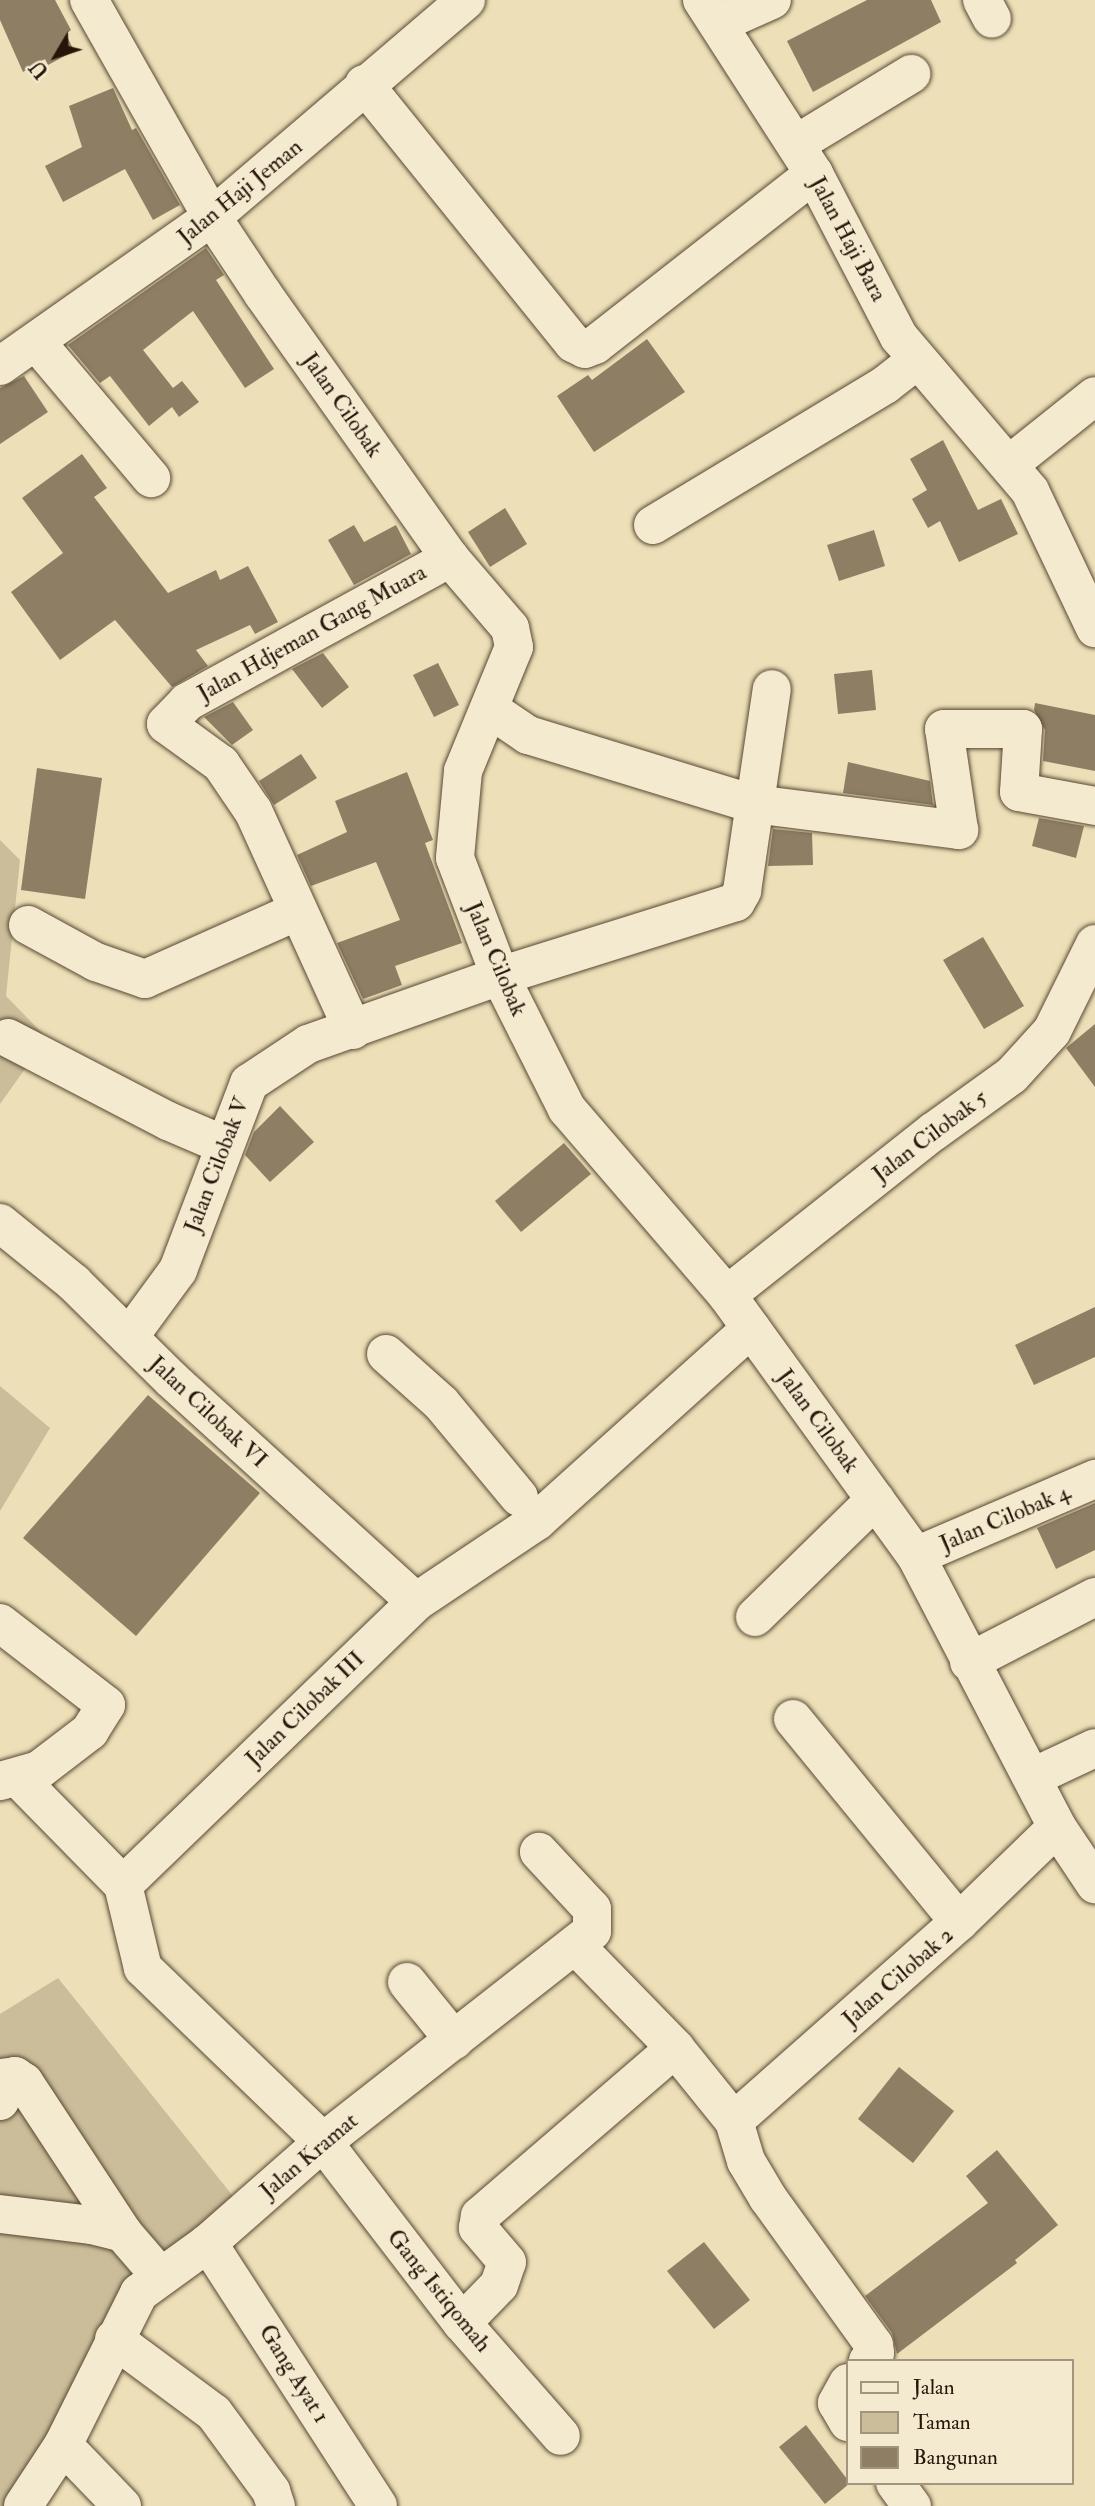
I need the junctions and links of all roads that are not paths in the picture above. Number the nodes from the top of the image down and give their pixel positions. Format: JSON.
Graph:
{"nodes":[{"id":1,"x":89,"y":0,"type":"edge"},
{"id":2,"x":466,"y":0,"type":"edge"},
{"id":3,"x":772,"y":0,"type":"edge"},
{"id":4,"x":710,"y":12,"type":"edge"},
{"id":5,"x":911,"y":74,"type":"dead end"},
{"id":6,"x":364,"y":84,"type":"junction"},
{"id":7,"x":805,"y":159,"type":"junction"},
{"id":8,"x":212,"y":217,"type":"junction"},
{"id":9,"x":37,"y":343,"type":"junction"},
{"id":10,"x":917,"y":360,"type":"junction"},
{"id":11,"x":0,"y":366,"type":"edge"},
{"id":12,"x":1095,"y":397,"type":"edge"},
{"id":13,"x":1011,"y":463,"type":"junction"},
{"id":14,"x":151,"y":478,"type":"dead end"},
{"id":15,"x":653,"y":525,"type":"dead end"},
{"id":16,"x":450,"y":558,"type":"junction"},
{"id":17,"x":1095,"y":628,"type":"edge"},
{"id":18,"x":772,"y":689,"type":"dead end"},
{"id":19,"x":491,"y":710,"type":"junction"},
{"id":20,"x":754,"y":804,"type":"junction"},
{"id":21,"x":1095,"y":806,"type":"edge"},
{"id":22,"x":298,"y":911,"type":"junction"},
{"id":23,"x":28,"y":925,"type":"dead end"},
{"id":24,"x":1095,"y":944,"type":"edge"},
{"id":25,"x":500,"y":976,"type":"junction"},
{"id":26,"x":353,"y":1030,"type":"junction"},
{"id":27,"x":23,"y":1045,"type":"dead end"},
{"id":28,"x":225,"y":1145,"type":"junction"},
{"id":29,"x":0,"y":1223,"type":"edge"},
{"id":30,"x":727,"y":1295,"type":"junction"},
{"id":31,"x":751,"y":1328,"type":"junction"},
{"id":32,"x":129,"y":1337,"type":"junction"},
{"id":33,"x":386,"y":1354,"type":"dead end"},
{"id":34,"x":1095,"y":1479,"type":"edge"},
{"id":35,"x":875,"y":1500,"type":"junction"},
{"id":36,"x":529,"y":1511,"type":"junction"},
{"id":37,"x":916,"y":1556,"type":"junction"},
{"id":38,"x":1095,"y":1597,"type":"edge"},
{"id":39,"x":415,"y":1602,"type":"junction"},
{"id":40,"x":755,"y":1617,"type":"dead end"},
{"id":41,"x":0,"y":1623,"type":"edge"},
{"id":42,"x":969,"y":1662,"type":"junction"},
{"id":43,"x":793,"y":1719,"type":"dead end"},
{"id":44,"x":1095,"y":1748,"type":"edge"},
{"id":45,"x":1033,"y":1777,"type":"junction"},
{"id":46,"x":9,"y":1780,"type":"edge"},
{"id":47,"x":1057,"y":1826,"type":"junction"},
{"id":48,"x":539,"y":1853,"type":"dead end"},
{"id":49,"x":1095,"y":1884,"type":"edge"},
{"id":50,"x":123,"y":1885,"type":"junction"},
{"id":51,"x":959,"y":1922,"type":"junction"},
{"id":52,"x":575,"y":1945,"type":"junction"},
{"id":53,"x":407,"y":1982,"type":"dead end"},
{"id":54,"x":454,"y":2040,"type":"junction"},
{"id":55,"x":675,"y":2048,"type":"junction"},
{"id":56,"x":0,"y":2101,"type":"edge"},
{"id":57,"x":733,"y":2121,"type":"junction"},
{"id":58,"x":323,"y":2142,"type":"junction"},
{"id":59,"x":0,"y":2214,"type":"edge"},
{"id":60,"x":123,"y":2233,"type":"junction"},
{"id":61,"x":208,"y":2243,"type":"junction"},
{"id":62,"x":160,"y":2276,"type":"junction"},
{"id":63,"x":462,"y":2323,"type":"junction"},
{"id":64,"x":114,"y":2339,"type":"junction"},
{"id":65,"x":870,"y":2359,"type":"edge"},
{"id":66,"x":846,"y":2387,"type":"edge"},
{"id":67,"x":846,"y":2419,"type":"edge"},
{"id":68,"x":561,"y":2436,"type":"dead end"},
{"id":69,"x":63,"y":2445,"type":"junction"},
{"id":70,"x":896,"y":2485,"type":"edge"},
{"id":71,"x":23,"y":2506,"type":"edge"},
{"id":72,"x":122,"y":2506,"type":"edge"},
{"id":73,"x":276,"y":2506,"type":"edge"},
{"id":74,"x":377,"y":2506,"type":"edge"},
{"id":75,"x":912,"y":2506,"type":"edge"}],
"edges":[{"from":1,"to":8,"type":"street","name":"Jalan Cilobak"},
{"from":2,"to":6,"type":"street","name":"Jalan Haji Jeman"},
{"from":3,"to":4,"type":"street"},
{"from":4,"to":7,"type":"street","name":"Jalan Haji Bara"},
{"from":5,"to":7,"type":"street"},
{"from":6,"to":7,"type":"street"},
{"from":6,"to":8,"type":"street","name":"Jalan Haji Jeman"},
{"from":7,"to":10,"type":"street","name":"Jalan Haji Bara"},
{"from":8,"to":9,"type":"street","name":"Jalan Haji Jeman"},
{"from":8,"to":16,"type":"street","name":"Jalan Cilobak"},
{"from":9,"to":11,"type":"street","name":"Jalan Haji Jeman"},
{"from":9,"to":14,"type":"street"},
{"from":10,"to":13,"type":"street","name":"Jalan Haji Bara"},
{"from":10,"to":15,"type":"street"},
{"from":12,"to":13,"type":"street"},
{"from":13,"to":17,"type":"street"},
{"from":16,"to":19,"type":"street","name":"Jalan Cilobak"},
{"from":16,"to":22,"type":"street","name":"Jalan Hdjeman Gang Muara"},
{"from":18,"to":20,"type":"street"},
{"from":19,"to":20,"type":"street"},
{"from":19,"to":25,"type":"street","name":"Jalan Cilobak"},
{"from":20,"to":21,"type":"street"},
{"from":20,"to":25,"type":"street","name":"Jalan Cilobak V"},
{"from":22,"to":23,"type":"street"},
{"from":22,"to":26,"type":"street"},
{"from":24,"to":30,"type":"street","name":"Jalan Cilobak 5"},
{"from":25,"to":26,"type":"street","name":"Jalan Cilobak V"},
{"from":25,"to":30,"type":"street","name":"Jalan Cilobak"},
{"from":26,"to":28,"type":"street","name":"Jalan Cilobak V"},
{"from":27,"to":28,"type":"street"},
{"from":28,"to":32,"type":"street","name":"Jalan Cilobak V"},
{"from":29,"to":32,"type":"street","name":"Jalan Cilobak VI"},
{"from":30,"to":31,"type":"street","name":"Jalan Cilobak"},
{"from":31,"to":35,"type":"street","name":"Jalan Cilobak"},
{"from":31,"to":36,"type":"street","name":"Jalan Cilobak III"},
{"from":32,"to":39,"type":"street","name":"Jalan Cilobak VI"},
{"from":33,"to":36,"type":"street"},
{"from":34,"to":37,"type":"street","name":"Jalan Cilobak 4"},
{"from":35,"to":37,"type":"street","name":"Jalan Cilobak"},
{"from":35,"to":40,"type":"street"},
{"from":36,"to":39,"type":"street","name":"Jalan Cilobak III"},
{"from":37,"to":42,"type":"street","name":"Jalan Cilobak"},
{"from":38,"to":42,"type":"street"},
{"from":39,"to":50,"type":"street","name":"Jalan Cilobak III"},
{"from":41,"to":46,"type":"street"},
{"from":42,"to":45,"type":"street","name":"Jalan Cilobak"},
{"from":43,"to":51,"type":"street"},
{"from":44,"to":45,"type":"street"},
{"from":45,"to":47,"type":"street","name":"Jalan Cilobak"},
{"from":46,"to":50,"type":"street"},
{"from":47,"to":49,"type":"street","name":"Jalan Cilobak"},
{"from":47,"to":51,"type":"street","name":"Jalan Cilobak 2"},
{"from":48,"to":52,"type":"street","name":"Jalan Kramat"},
{"from":50,"to":58,"type":"street"},
{"from":51,"to":57,"type":"street","name":"Jalan Cilobak 2"},
{"from":52,"to":54,"type":"street","name":"Jalan Kramat"},
{"from":52,"to":55,"type":"street"},
{"from":53,"to":54,"type":"street"},
{"from":54,"to":58,"type":"street","name":"Jalan Kramat"},
{"from":55,"to":57,"type":"street"},
{"from":55,"to":63,"type":"street"},
{"from":56,"to":60,"type":"street"},
{"from":57,"to":65,"type":"street"},
{"from":58,"to":61,"type":"street","name":"Jalan Kramat"},
{"from":58,"to":63,"type":"street","name":"Gang Istiqomah"},
{"from":59,"to":60,"type":"street"},
{"from":60,"to":62,"type":"street"},
{"from":61,"to":62,"type":"street","name":"Jalan Kramat"},
{"from":61,"to":74,"type":"street","name":"Gang Ayat 1"},
{"from":62,"to":64,"type":"street","name":"Jalan Kramat"},
{"from":63,"to":68,"type":"street","name":"Gang Istiqomah"},
{"from":64,"to":69,"type":"street","name":"Jalan Kramat"},
{"from":64,"to":73,"type":"street"},
{"from":66,"to":67,"type":"street"},
{"from":69,"to":71,"type":"street","name":"Jalan Kramat"},
{"from":69,"to":72,"type":"street"},
{"from":70,"to":75,"type":"street"}]}
